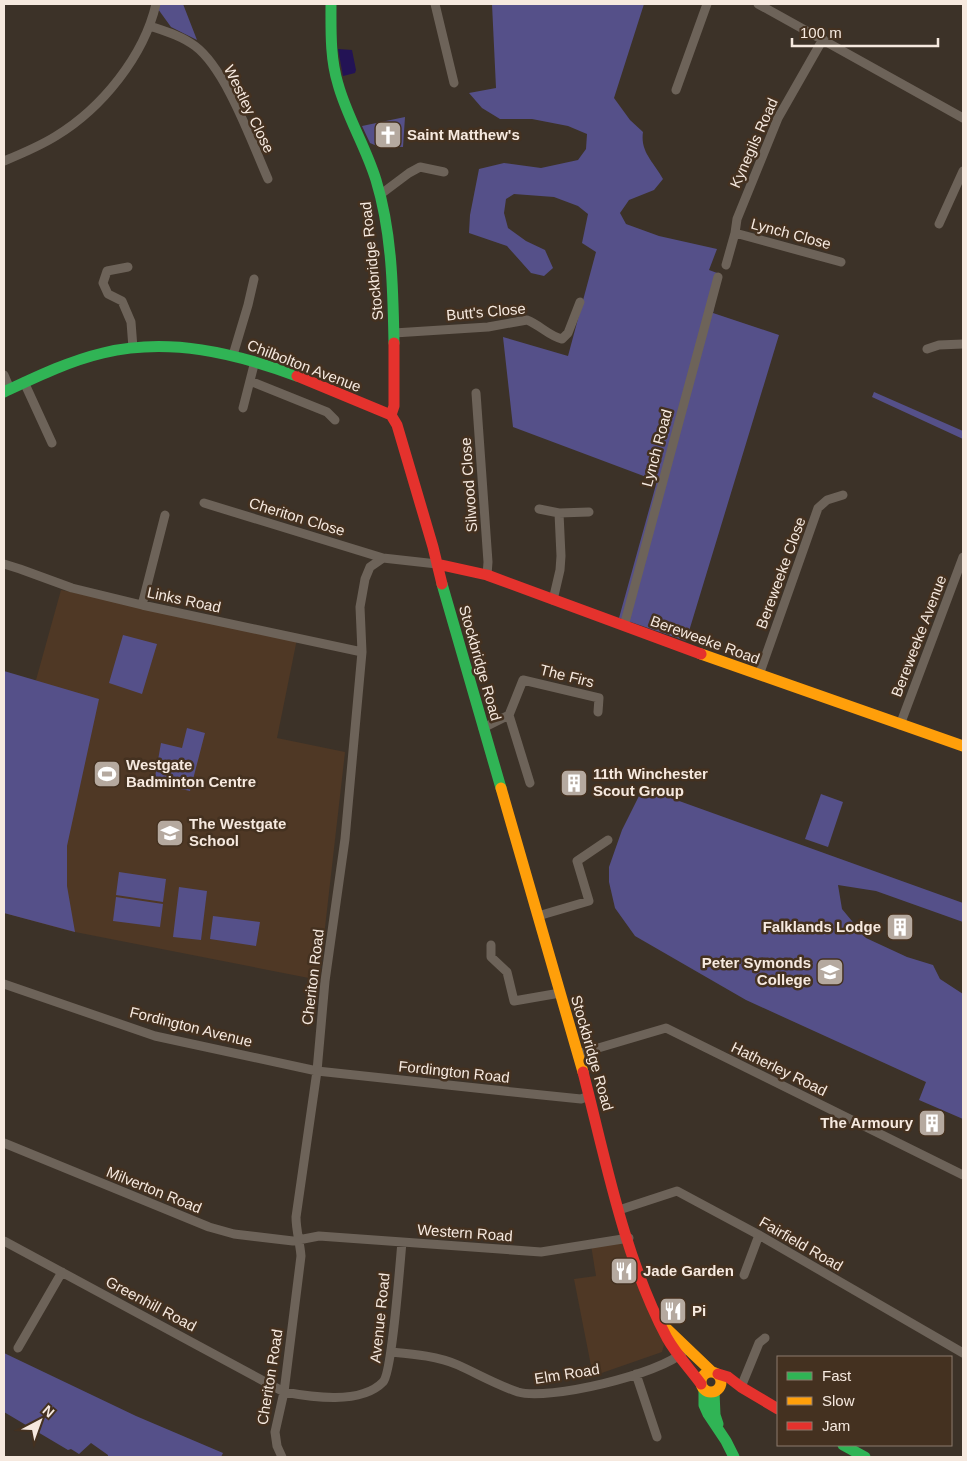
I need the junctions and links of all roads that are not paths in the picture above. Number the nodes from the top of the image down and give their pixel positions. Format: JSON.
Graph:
{"nodes":[{"id":1,"x":156,"y":4,"type":"edge"},
{"id":2,"x":331,"y":4,"type":"edge"},
{"id":3,"x":435,"y":4,"type":"edge"},
{"id":4,"x":707,"y":4,"type":"edge"},
{"id":5,"x":758,"y":4,"type":"edge"},
{"id":6,"x":150,"y":26,"type":"junction"},
{"id":7,"x":824,"y":40,"type":"junction"},
{"id":8,"x":454,"y":83,"type":"dead end"},
{"id":9,"x":676,"y":90,"type":"dead end"},
{"id":10,"x":963,"y":118,"type":"edge"},
{"id":11,"x":4,"y":161,"type":"edge"},
{"id":12,"x":963,"y":171,"type":"edge"},
{"id":13,"x":444,"y":172,"type":"dead end"},
{"id":14,"x":268,"y":179,"type":"dead end"},
{"id":15,"x":381,"y":194,"type":"junction"},
{"id":16,"x":939,"y":224,"type":"dead end"},
{"id":17,"x":735,"y":233,"type":"junction"},
{"id":18,"x":841,"y":262,"type":"dead end"},
{"id":19,"x":726,"y":265,"type":"dead end"},
{"id":20,"x":128,"y":268,"type":"dead end"},
{"id":21,"x":718,"y":277,"type":"dead end"},
{"id":22,"x":254,"y":279,"type":"dead end"},
{"id":23,"x":580,"y":302,"type":"dead end"},
{"id":24,"x":394,"y":333,"type":"junction"},
{"id":25,"x":963,"y":344,"type":"edge"},
{"id":26,"x":133,"y":348,"type":"junction"},
{"id":27,"x":927,"y":348,"type":"dead end"},
{"id":28,"x":233,"y":355,"type":"junction"},
{"id":29,"x":255,"y":361,"type":"junction"},
{"id":30,"x":4,"y":375,"type":"edge"},
{"id":31,"x":250,"y":381,"type":"junction"},
{"id":32,"x":24,"y":382,"type":"junction"},
{"id":33,"x":7,"y":390,"type":"edge"},
{"id":34,"x":476,"y":393,"type":"dead end"},
{"id":35,"x":243,"y":408,"type":"dead end"},
{"id":36,"x":391,"y":414,"type":"junction"},
{"id":37,"x":335,"y":420,"type":"dead end"},
{"id":38,"x":52,"y":443,"type":"dead end"},
{"id":39,"x":843,"y":495,"type":"dead end"},
{"id":40,"x":204,"y":503,"type":"dead end"},
{"id":41,"x":539,"y":509,"type":"dead end"},
{"id":42,"x":589,"y":512,"type":"dead end"},
{"id":43,"x":559,"y":513,"type":"junction"},
{"id":44,"x":166,"y":515,"type":"dead end"},
{"id":45,"x":383,"y":558,"type":"junction"},
{"id":46,"x":963,"y":561,"type":"edge"},
{"id":47,"x":4,"y":564,"type":"edge"},
{"id":48,"x":437,"y":564,"type":"junction"},
{"id":49,"x":487,"y":575,"type":"junction"},
{"id":50,"x":553,"y":600,"type":"junction"},
{"id":51,"x":142,"y":605,"type":"junction"},
{"id":52,"x":624,"y":626,"type":"junction"},
{"id":53,"x":362,"y":652,"type":"junction"},
{"id":54,"x":759,"y":675,"type":"junction"},
{"id":55,"x":598,"y":712,"type":"dead end"},
{"id":56,"x":509,"y":715,"type":"junction"},
{"id":57,"x":900,"y":725,"type":"junction"},
{"id":58,"x":483,"y":728,"type":"junction"},
{"id":59,"x":963,"y":746,"type":"edge"},
{"id":60,"x":530,"y":783,"type":"dead end"},
{"id":61,"x":608,"y":840,"type":"dead end"},
{"id":62,"x":538,"y":916,"type":"junction"},
{"id":63,"x":491,"y":945,"type":"dead end"},
{"id":64,"x":4,"y":984,"type":"edge"},
{"id":65,"x":560,"y":992,"type":"junction"},
{"id":66,"x":578,"y":1054,"type":"junction"},
{"id":67,"x":317,"y":1071,"type":"junction"},
{"id":68,"x":588,"y":1096,"type":"junction"},
{"id":69,"x":4,"y":1143,"type":"edge"},
{"id":70,"x":963,"y":1175,"type":"edge"},
{"id":71,"x":619,"y":1210,"type":"junction"},
{"id":72,"x":759,"y":1235,"type":"junction"},
{"id":73,"x":628,"y":1238,"type":"junction"},
{"id":74,"x":300,"y":1240,"type":"junction"},
{"id":75,"x":4,"y":1241,"type":"edge"},
{"id":76,"x":402,"y":1242,"type":"junction"},
{"id":77,"x":62,"y":1272,"type":"junction"},
{"id":78,"x":744,"y":1275,"type":"dead end"},
{"id":79,"x":765,"y":1338,"type":"dead end"},
{"id":80,"x":18,"y":1348,"type":"dead end"},
{"id":81,"x":391,"y":1352,"type":"junction"},
{"id":82,"x":683,"y":1352,"type":"junction"},
{"id":83,"x":963,"y":1353,"type":"edge"},
{"id":84,"x":715,"y":1373,"type":"junction"},
{"id":85,"x":636,"y":1374,"type":"junction"},
{"id":86,"x":741,"y":1387,"type":"junction"},
{"id":87,"x":710,"y":1389,"type":"junction"},
{"id":88,"x":284,"y":1392,"type":"junction"},
{"id":89,"x":777,"y":1408,"type":"edge"},
{"id":90,"x":657,"y":1437,"type":"dead end"},
{"id":91,"x":845,"y":1446,"type":"edge"},
{"id":92,"x":282,"y":1457,"type":"edge"},
{"id":93,"x":734,"y":1457,"type":"edge"},
{"id":94,"x":865,"y":1457,"type":"edge"}],
"edges":[{"from":1,"to":6,"type":"street"},
{"from":2,"to":15,"type":"main road","name":"Stockbridge Road"},
{"from":3,"to":8,"type":"street"},
{"from":4,"to":9,"type":"street"},
{"from":5,"to":7,"type":"street"},
{"from":6,"to":11,"type":"street"},
{"from":6,"to":14,"type":"street","name":"Westley Close"},
{"from":7,"to":10,"type":"street"},
{"from":7,"to":17,"type":"street","name":"Kynegils Road"},
{"from":12,"to":16,"type":"street"},
{"from":13,"to":15,"type":"street"},
{"from":15,"to":24,"type":"main road","name":"Stockbridge Road"},
{"from":17,"to":18,"type":"street","name":"Lynch Close"},
{"from":17,"to":19,"type":"street","name":"Kynegils Road"},
{"from":20,"to":26,"type":"street"},
{"from":21,"to":52,"type":"street","name":"Lynch Road"},
{"from":22,"to":28,"type":"street"},
{"from":23,"to":24,"type":"street","name":"Butt's Close"},
{"from":24,"to":36,"type":"main road","name":"Stockbridge Road"},
{"from":25,"to":27,"type":"street"},
{"from":26,"to":28,"type":"main road","name":"Chilbolton Avenue"},
{"from":26,"to":32,"type":"main road","name":"Chilbolton Avenue"},
{"from":28,"to":29,"type":"main road","name":"Chilbolton Avenue"},
{"from":29,"to":31,"type":"street"},
{"from":29,"to":36,"type":"main road","name":"Chilbolton Avenue"},
{"from":30,"to":33,"type":"street"},
{"from":31,"to":35,"type":"street"},
{"from":31,"to":37,"type":"street"},
{"from":32,"to":33,"type":"main road","name":"Chilbolton Avenue"},
{"from":32,"to":38,"type":"street"},
{"from":34,"to":49,"type":"street","name":"Silwood Close"},
{"from":36,"to":48,"type":"main road","name":"Stockbridge Road"},
{"from":39,"to":54,"type":"street","name":"Bereweeke Close"},
{"from":40,"to":45,"type":"street","name":"Cheriton Close"},
{"from":41,"to":43,"type":"street"},
{"from":42,"to":43,"type":"street"},
{"from":43,"to":50,"type":"street"},
{"from":44,"to":51,"type":"street"},
{"from":45,"to":48,"type":"street"},
{"from":45,"to":53,"type":"street","name":"Cheriton Road"},
{"from":46,"to":57,"type":"street","name":"Bereweeke Avenue"},
{"from":47,"to":51,"type":"street","name":"Links Road"},
{"from":48,"to":49,"type":"main road","name":"Bereweeke Road"},
{"from":48,"to":58,"type":"main road","name":"Stockbridge Road"},
{"from":49,"to":50,"type":"main road","name":"Bereweeke Road"},
{"from":50,"to":52,"type":"main road","name":"Bereweeke Road"},
{"from":51,"to":53,"type":"street","name":"Links Road"},
{"from":52,"to":54,"type":"main road","name":"Bereweeke Road"},
{"from":53,"to":67,"type":"street","name":"Cheriton Road"},
{"from":54,"to":57,"type":"main road","name":"Bereweeke Road"},
{"from":55,"to":56,"type":"street","name":"The Firs"},
{"from":56,"to":58,"type":"street"},
{"from":56,"to":60,"type":"street"},
{"from":57,"to":59,"type":"main road","name":"Bereweeke Road"},
{"from":58,"to":62,"type":"main road","name":"Stockbridge Road"},
{"from":61,"to":62,"type":"street"},
{"from":62,"to":65,"type":"main road","name":"Stockbridge Road"},
{"from":63,"to":65,"type":"street"},
{"from":64,"to":67,"type":"street","name":"Fordington Avenue"},
{"from":65,"to":66,"type":"main road","name":"Stockbridge Road"},
{"from":66,"to":68,"type":"main road","name":"Stockbridge Road"},
{"from":66,"to":70,"type":"street","name":"Hatherley Road"},
{"from":67,"to":68,"type":"street","name":"Fordington Road"},
{"from":67,"to":74,"type":"street","name":"Cheriton Road"},
{"from":68,"to":71,"type":"main road","name":"Stockbridge Road"},
{"from":69,"to":74,"type":"street","name":"Milverton Road"},
{"from":71,"to":72,"type":"street","name":"Fairfield Road"},
{"from":71,"to":73,"type":"main road","name":"Stockbridge Road"},
{"from":72,"to":78,"type":"street"},
{"from":72,"to":83,"type":"street","name":"Fairfield Road"},
{"from":73,"to":76,"type":"street","name":"Western Road"},
{"from":73,"to":82,"type":"main road","name":"Stockbridge Road"},
{"from":74,"to":76,"type":"street","name":"Western Road"},
{"from":74,"to":88,"type":"street","name":"Cheriton Road"},
{"from":75,"to":77,"type":"street","name":"Greenhill Road"},
{"from":76,"to":81,"type":"street","name":"Avenue Road"},
{"from":77,"to":80,"type":"street"},
{"from":77,"to":88,"type":"street","name":"Greenhill Road"},
{"from":79,"to":86,"type":"street"},
{"from":81,"to":85,"type":"street","name":"Elm Road"},
{"from":81,"to":88,"type":"street","name":"Avenue Road"},
{"from":82,"to":84,"type":"main road","name":"Stockbridge Road"},
{"from":82,"to":85,"type":"street","name":"Elm Road"},
{"from":82,"to":87,"type":"main road","name":"Stockbridge Road"},
{"from":84,"to":86,"type":"main road","name":"Stockbridge Road"},
{"from":84,"to":87,"type":"main road"},
{"from":84,"to":87,"type":"main road"},
{"from":85,"to":90,"type":"street"},
{"from":86,"to":87,"type":"main road"},
{"from":86,"to":89,"type":"main road","name":"Stockbridge Road"},
{"from":87,"to":93,"type":"main road"},
{"from":88,"to":92,"type":"street","name":"Cheriton Road"},
{"from":91,"to":94,"type":"main road"}]}
